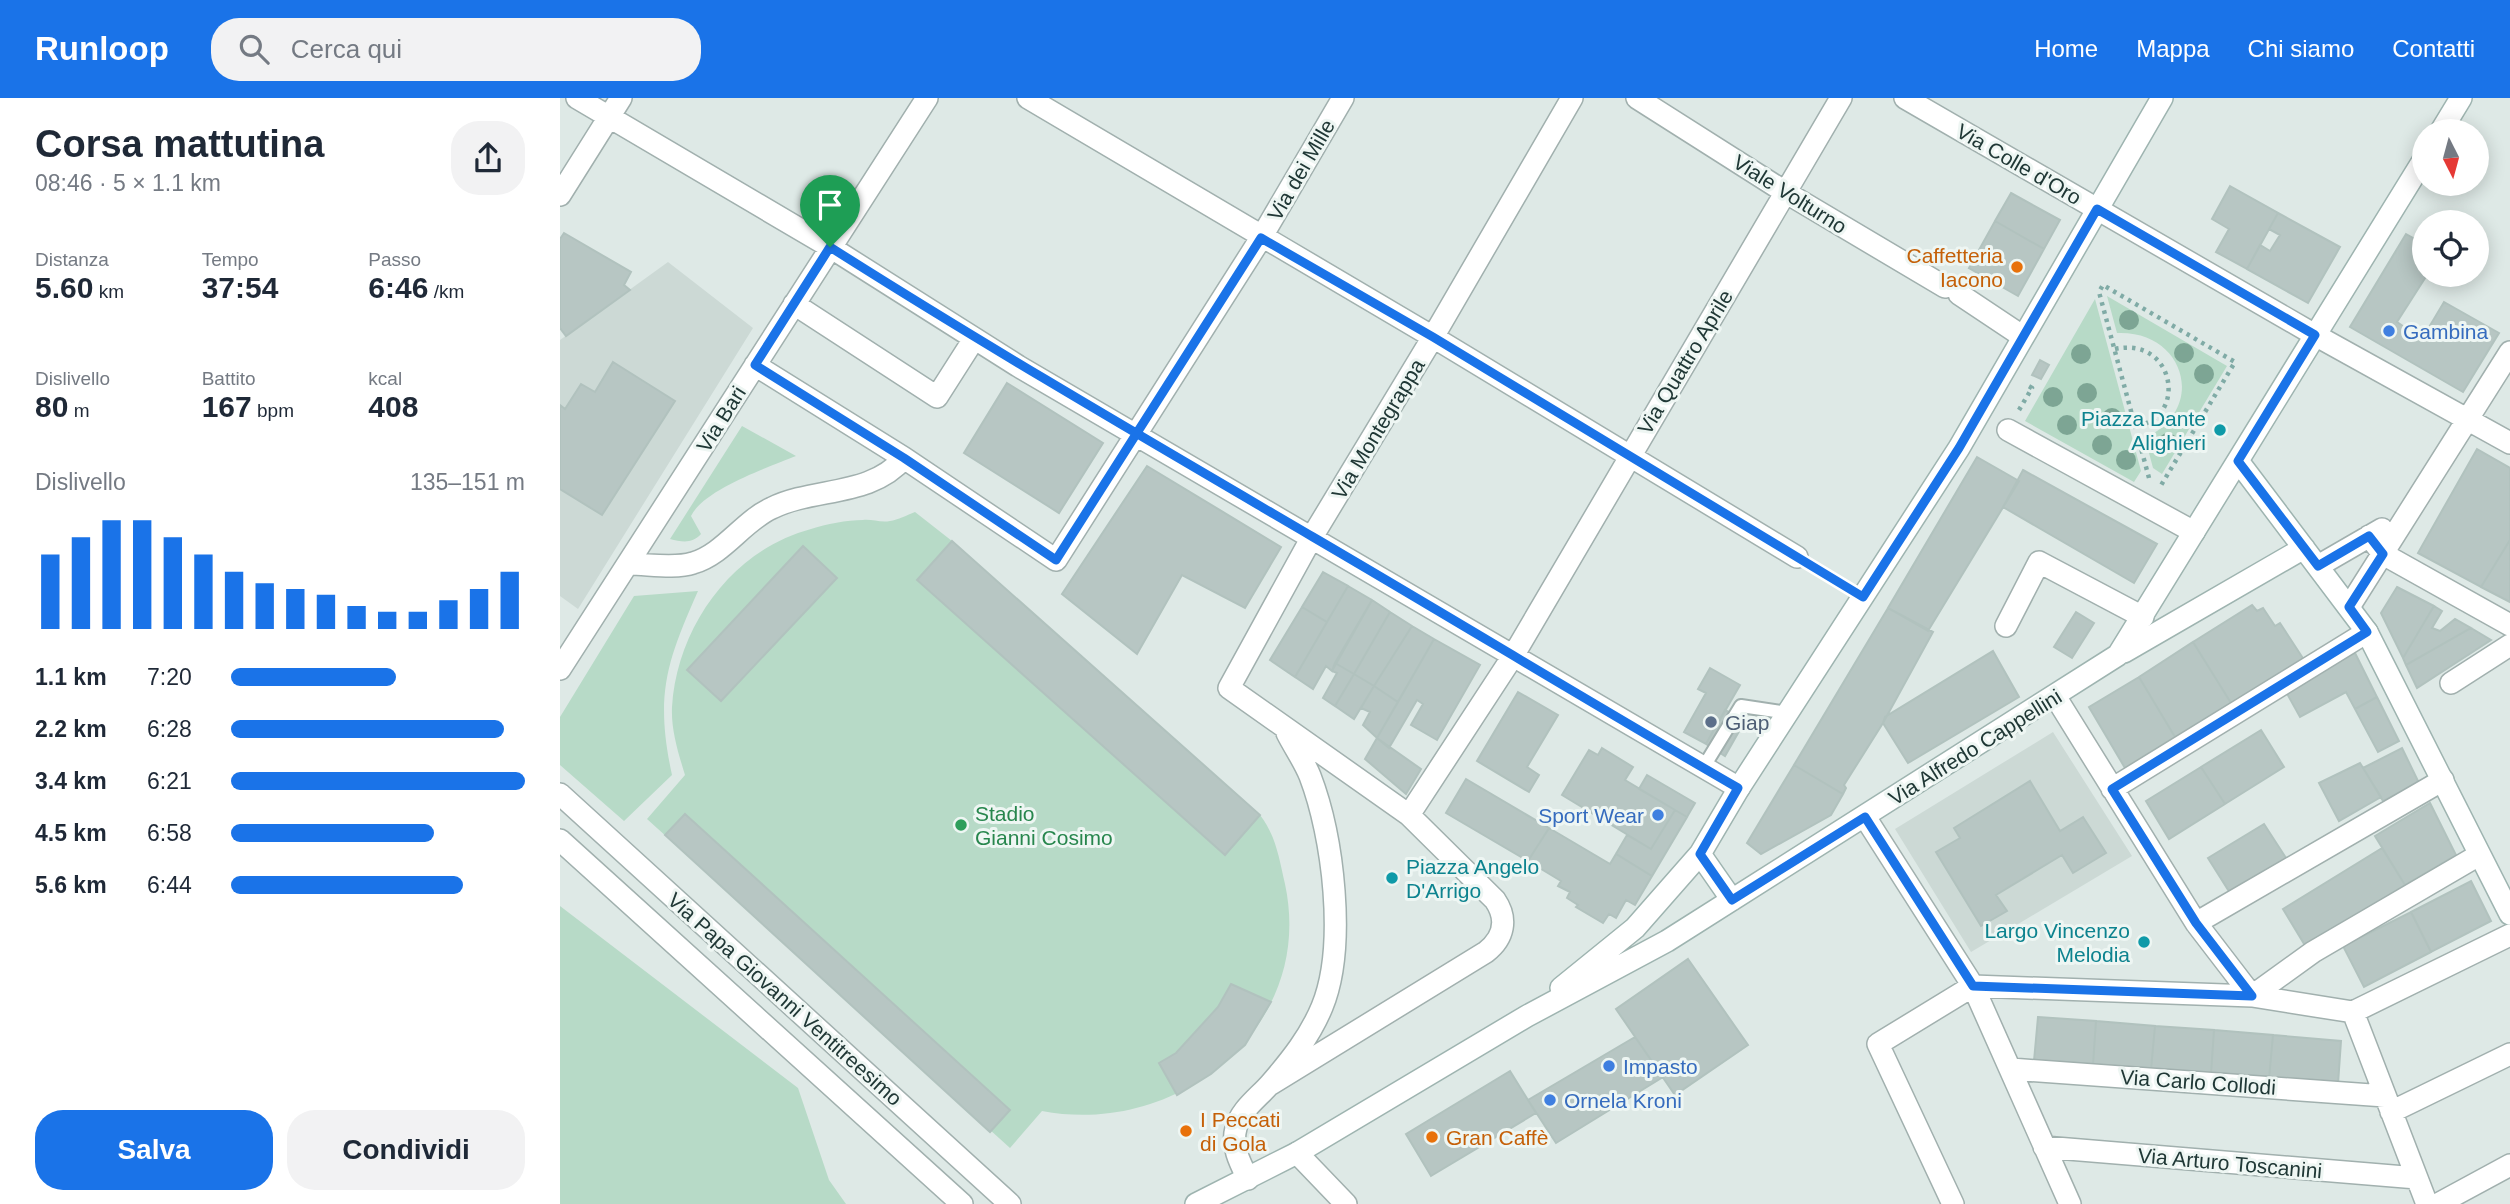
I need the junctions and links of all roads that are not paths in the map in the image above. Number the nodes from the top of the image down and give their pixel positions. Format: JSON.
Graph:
{"nodes":[{"id":1,"x":576,"y":98,"type":"edge"},
{"id":2,"x":621,"y":98,"type":"edge"},
{"id":3,"x":927,"y":98,"type":"edge"},
{"id":4,"x":1028,"y":98,"type":"edge"},
{"id":5,"x":1343,"y":98,"type":"edge"},
{"id":6,"x":1572,"y":98,"type":"edge"},
{"id":7,"x":1637,"y":98,"type":"edge"},
{"id":8,"x":1841,"y":98,"type":"edge"},
{"id":9,"x":1905,"y":98,"type":"edge"},
{"id":10,"x":2162,"y":98,"type":"edge"},
{"id":11,"x":2462,"y":98,"type":"edge"},
{"id":12,"x":609,"y":117,"type":"junction"},
{"id":13,"x":2449,"y":119,"type":"edge"},
{"id":14,"x":2412,"y":178,"type":"edge"},
{"id":15,"x":1784,"y":192,"type":"junction"},
{"id":16,"x":560,"y":195,"type":"edge"},
{"id":17,"x":2097,"y":209,"type":"junction"},
{"id":18,"x":1261,"y":238,"type":"junction"},
{"id":19,"x":830,"y":247,"type":"junction"},
{"id":20,"x":794,"y":304,"type":"junction"},
{"id":21,"x":2315,"y":335,"type":"junction"},
{"id":22,"x":2022,"y":336,"type":"junction"},
{"id":23,"x":1433,"y":337,"type":"junction"},
{"id":24,"x":974,"y":339,"type":"junction"},
{"id":25,"x":2510,"y":352,"type":"edge"},
{"id":26,"x":755,"y":365,"type":"junction"},
{"id":27,"x":2469,"y":421,"type":"junction"},
{"id":28,"x":2008,"y":430,"type":"dead end"},
{"id":29,"x":1138,"y":436,"type":"junction"},
{"id":30,"x":2510,"y":443,"type":"edge"},
{"id":31,"x":1630,"y":455,"type":"junction"},
{"id":32,"x":904,"y":458,"type":"junction"},
{"id":33,"x":2238,"y":461,"type":"junction"},
{"id":34,"x":2405,"y":515,"type":"junction"},
{"id":35,"x":2194,"y":532,"type":"junction"},
{"id":36,"x":2369,"y":536,"type":"junction"},
{"id":37,"x":1312,"y":537,"type":"junction"},
{"id":38,"x":2304,"y":548,"type":"junction"},
{"id":39,"x":1797,"y":557,"type":"road end"},
{"id":40,"x":2392,"y":559,"type":"junction"},
{"id":41,"x":629,"y":564,"type":"junction"},
{"id":42,"x":2318,"y":566,"type":"junction"},
{"id":43,"x":2349,"y":607,"type":"junction"},
{"id":44,"x":2143,"y":617,"type":"junction"},
{"id":45,"x":2510,"y":625,"type":"edge"},
{"id":46,"x":2006,"y":626,"type":"dead end"},
{"id":47,"x":2367,"y":632,"type":"junction"},
{"id":48,"x":2510,"y":645,"type":"edge"},
{"id":49,"x":2118,"y":655,"type":"junction"},
{"id":50,"x":1513,"y":656,"type":"junction"},
{"id":51,"x":560,"y":669,"type":"edge"},
{"id":52,"x":2451,"y":683,"type":"dead end"},
{"id":53,"x":2055,"y":696,"type":"junction"},
{"id":54,"x":1788,"y":713,"type":"junction"},
{"id":55,"x":1284,"y":729,"type":"junction"},
{"id":56,"x":1703,"y":768,"type":"junction"},
{"id":57,"x":2443,"y":780,"type":"junction"},
{"id":58,"x":1738,"y":788,"type":"junction"},
{"id":59,"x":2112,"y":789,"type":"junction"},
{"id":60,"x":560,"y":794,"type":"edge"},
{"id":61,"x":1413,"y":809,"type":"junction"},
{"id":62,"x":1865,"y":817,"type":"junction"},
{"id":63,"x":560,"y":840,"type":"edge"},
{"id":64,"x":1700,"y":854,"type":"junction"},
{"id":65,"x":2479,"y":855,"type":"junction"},
{"id":66,"x":1732,"y":900,"type":"junction"},
{"id":67,"x":2510,"y":915,"type":"edge"},
{"id":68,"x":2196,"y":923,"type":"junction"},
{"id":69,"x":2510,"y":935,"type":"edge"},
{"id":70,"x":1973,"y":986,"type":"junction"},
{"id":71,"x":2252,"y":996,"type":"junction"},
{"id":72,"x":2353,"y":1012,"type":"junction"},
{"id":73,"x":1527,"y":1016,"type":"junction"},
{"id":74,"x":2510,"y":1054,"type":"edge"},
{"id":75,"x":2011,"y":1069,"type":"junction"},
{"id":76,"x":1270,"y":1084,"type":"junction"},
{"id":77,"x":2388,"y":1104,"type":"junction"},
{"id":78,"x":2044,"y":1147,"type":"junction"},
{"id":79,"x":1297,"y":1153,"type":"junction"},
{"id":80,"x":2510,"y":1165,"type":"edge"},
{"id":81,"x":2417,"y":1178,"type":"junction"},
{"id":82,"x":1248,"y":1179,"type":"junction"},
{"id":83,"x":1012,"y":1202,"type":"edge"},
{"id":84,"x":962,"y":1204,"type":"edge"},
{"id":85,"x":1196,"y":1204,"type":"edge"},
{"id":86,"x":1346,"y":1204,"type":"edge"},
{"id":87,"x":1953,"y":1204,"type":"edge"},
{"id":88,"x":2070,"y":1204,"type":"edge"},
{"id":89,"x":2427,"y":1204,"type":"edge"},
{"id":90,"x":2438,"y":1204,"type":"edge"}],
"edges":[{"from":1,"to":12,"type":"street"},
{"from":2,"to":12,"type":"street"},
{"from":3,"to":19,"type":"street","name":"Via Bari"},
{"from":4,"to":18,"type":"street"},
{"from":5,"to":18,"type":"street","name":"Via dei Mille"},
{"from":6,"to":23,"type":"street","name":"Via Montegrappa"},
{"from":7,"to":15,"type":"street","name":"Viale Volturno"},
{"from":8,"to":15,"type":"street","name":"Via Quattro Aprile"},
{"from":9,"to":17,"type":"street","name":"Via Colle d'Oro"},
{"from":10,"to":17,"type":"street"},
{"from":11,"to":13,"type":"street"},
{"from":12,"to":16,"type":"street"},
{"from":12,"to":19,"type":"street"},
{"from":14,"to":21,"type":"street"},
{"from":15,"to":22,"type":"street","name":"Viale Volturno"},
{"from":15,"to":31,"type":"street","name":"Via Quattro Aprile"},
{"from":17,"to":21,"type":"street","name":"Via Colle d'Oro"},
{"from":17,"to":22,"type":"street"},
{"from":18,"to":23,"type":"street"},
{"from":18,"to":29,"type":"street","name":"Via dei Mille"},
{"from":19,"to":20,"type":"street","name":"Via Bari"},
{"from":19,"to":24,"type":"street"},
{"from":20,"to":24,"type":"street"},
{"from":20,"to":26,"type":"street","name":"Via Bari"},
{"from":21,"to":27,"type":"street","name":"Via Colle d'Oro"},
{"from":21,"to":33,"type":"street","name":"Via Alfredo Cappellini"},
{"from":22,"to":54,"type":"street"},
{"from":23,"to":31,"type":"street"},
{"from":23,"to":37,"type":"street","name":"Via Montegrappa"},
{"from":24,"to":29,"type":"street"},
{"from":25,"to":27,"type":"street"},
{"from":26,"to":32,"type":"street"},
{"from":26,"to":41,"type":"street","name":"Via Bari"},
{"from":27,"to":30,"type":"street"},
{"from":27,"to":34,"type":"street"},
{"from":28,"to":35,"type":"street"},
{"from":29,"to":32,"type":"street","name":"Via dei Mille"},
{"from":29,"to":37,"type":"street"},
{"from":31,"to":39,"type":"street"},
{"from":31,"to":50,"type":"street","name":"Via Quattro Aprile"},
{"from":32,"to":41,"type":"street"},
{"from":33,"to":35,"type":"street","name":"Via Alfredo Cappellini"},
{"from":33,"to":38,"type":"street"},
{"from":34,"to":36,"type":"street"},
{"from":34,"to":40,"type":"street"},
{"from":35,"to":44,"type":"street","name":"Via Alfredo Cappellini"},
{"from":36,"to":40,"type":"street"},
{"from":36,"to":42,"type":"street"},
{"from":37,"to":50,"type":"street"},
{"from":37,"to":55,"type":"street","name":"Via Montegrappa"},
{"from":38,"to":42,"type":"street"},
{"from":38,"to":49,"type":"street"},
{"from":40,"to":43,"type":"street"},
{"from":40,"to":45,"type":"street"},
{"from":41,"to":51,"type":"street","name":"Via Bari"},
{"from":42,"to":43,"type":"street"},
{"from":43,"to":47,"type":"street"},
{"from":44,"to":46,"type":"street"},
{"from":44,"to":49,"type":"street","name":"Via Alfredo Cappellini"},
{"from":47,"to":57,"type":"street"},
{"from":47,"to":59,"type":"street"},
{"from":48,"to":52,"type":"street"},
{"from":49,"to":53,"type":"street","name":"Via Alfredo Cappellini"},
{"from":50,"to":56,"type":"street"},
{"from":50,"to":61,"type":"street","name":"Via Quattro Aprile"},
{"from":53,"to":59,"type":"street"},
{"from":53,"to":62,"type":"street","name":"Via Alfredo Cappellini"},
{"from":54,"to":56,"type":"lane"},
{"from":54,"to":58,"type":"street"},
{"from":55,"to":61,"type":"street"},
{"from":55,"to":76,"type":"street"},
{"from":56,"to":58,"type":"street"},
{"from":57,"to":65,"type":"street"},
{"from":57,"to":68,"type":"street"},
{"from":58,"to":64,"type":"street"},
{"from":59,"to":68,"type":"street"},
{"from":60,"to":83,"type":"street","name":"Via Papa Giovanni Ventitreesimo"},
{"from":61,"to":76,"type":"street"},
{"from":62,"to":66,"type":"street","name":"Via Alfredo Cappellini"},
{"from":62,"to":70,"type":"street"},
{"from":63,"to":84,"type":"street","name":"Via Papa Giovanni Ventitreesimo"},
{"from":64,"to":66,"type":"street"},
{"from":64,"to":73,"type":"street"},
{"from":65,"to":67,"type":"street"},
{"from":65,"to":71,"type":"street"},
{"from":66,"to":73,"type":"street","name":"Via Alfredo Cappellini"},
{"from":68,"to":71,"type":"street"},
{"from":69,"to":72,"type":"street"},
{"from":70,"to":71,"type":"street"},
{"from":70,"to":75,"type":"street"},
{"from":70,"to":87,"type":"street"},
{"from":71,"to":72,"type":"street"},
{"from":72,"to":77,"type":"street"},
{"from":73,"to":79,"type":"street"},
{"from":74,"to":77,"type":"street"},
{"from":75,"to":77,"type":"street","name":"Via Carlo Collodi"},
{"from":75,"to":78,"type":"street"},
{"from":76,"to":82,"type":"street"},
{"from":77,"to":81,"type":"street"},
{"from":78,"to":81,"type":"street","name":"Via Arturo Toscanini"},
{"from":78,"to":88,"type":"street"},
{"from":79,"to":82,"type":"street"},
{"from":79,"to":86,"type":"street"},
{"from":80,"to":90,"type":"street"},
{"from":81,"to":89,"type":"street"},
{"from":82,"to":85,"type":"street"}]}
